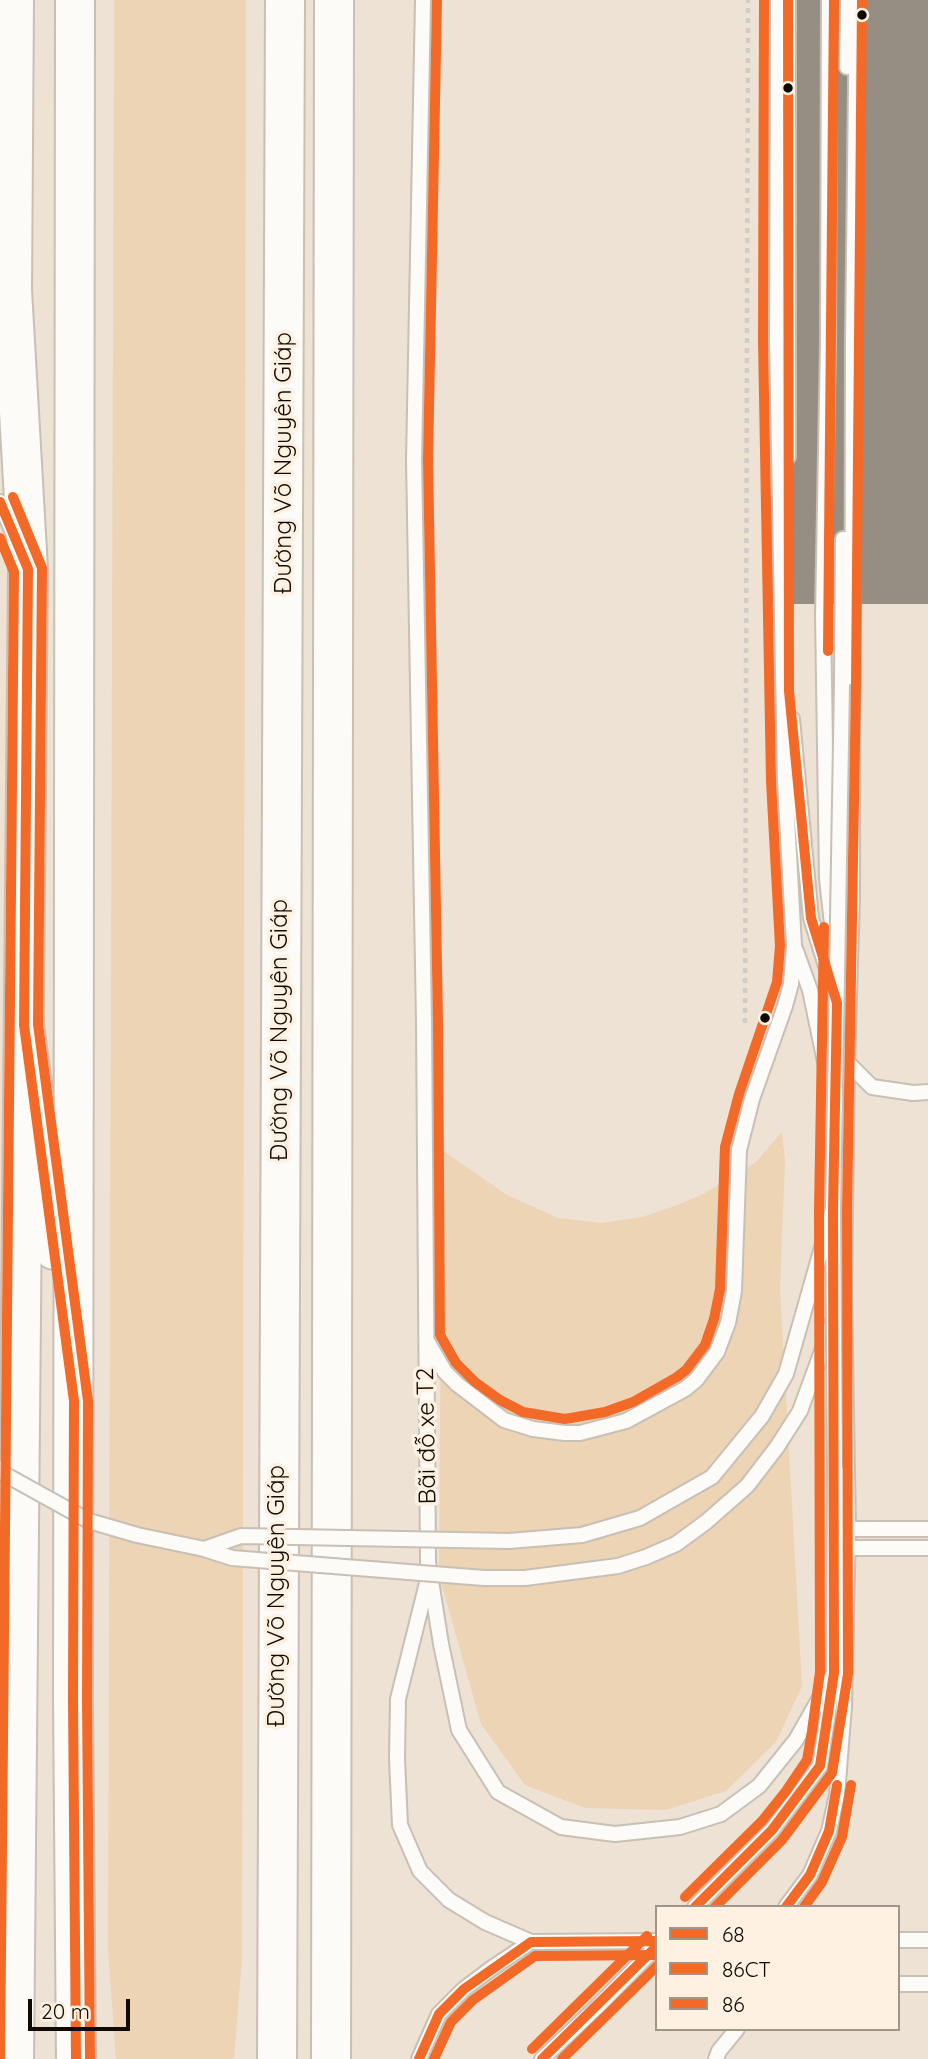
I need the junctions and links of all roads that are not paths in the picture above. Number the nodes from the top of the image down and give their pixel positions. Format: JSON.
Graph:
{"nodes":[{"id":1,"x":14,"y":0,"type":"edge"},
{"id":2,"x":75,"y":0,"type":"edge"},
{"id":3,"x":285,"y":0,"type":"edge"},
{"id":4,"x":334,"y":0,"type":"edge"},
{"id":5,"x":423,"y":0,"type":"edge"},
{"id":6,"x":778,"y":0,"type":"edge"},
{"id":7,"x":788,"y":0,"type":"edge"},
{"id":8,"x":829,"y":0,"type":"edge"},
{"id":9,"x":848,"y":0,"type":"edge"},
{"id":10,"x":858,"y":0,"type":"edge"},
{"id":11,"x":0,"y":502,"type":"edge"},
{"id":12,"x":28,"y":569,"type":"junction"},
{"id":13,"x":794,"y":946,"type":"junction"},
{"id":14,"x":837,"y":1003,"type":"junction"},
{"id":15,"x":24,"y":1025,"type":"junction"},
{"id":16,"x":846,"y":1062,"type":"junction"},
{"id":17,"x":928,"y":1092,"type":"edge"},
{"id":18,"x":845,"y":1185,"type":"junction"},
{"id":19,"x":833,"y":1209,"type":"junction"},
{"id":20,"x":844,"y":1289,"type":"junction"},
{"id":21,"x":426,"y":1339,"type":"junction"},
{"id":22,"x":74,"y":1401,"type":"junction"},
{"id":23,"x":0,"y":1468,"type":"edge"},
{"id":24,"x":848,"y":1529,"type":"junction"},
{"id":25,"x":928,"y":1530,"type":"edge"},
{"id":26,"x":847,"y":1548,"type":"junction"},
{"id":27,"x":928,"y":1548,"type":"edge"},
{"id":28,"x":204,"y":1549,"type":"junction"},
{"id":29,"x":430,"y":1570,"type":"junction"},
{"id":30,"x":0,"y":1636,"type":"edge"},
{"id":31,"x":18,"y":1669,"type":"junction"},
{"id":32,"x":834,"y":1673,"type":"junction"},
{"id":33,"x":697,"y":1905,"type":"edge"},
{"id":34,"x":788,"y":1905,"type":"edge"},
{"id":35,"x":900,"y":1940,"type":"edge"},
{"id":36,"x":928,"y":1940,"type":"edge"},
{"id":37,"x":531,"y":1942,"type":"junction"},
{"id":38,"x":655,"y":1944,"type":"edge"},
{"id":39,"x":655,"y":1946,"type":"edge"},
{"id":40,"x":900,"y":1984,"type":"edge"},
{"id":41,"x":928,"y":1984,"type":"edge"},
{"id":42,"x":735,"y":2031,"type":"edge"},
{"id":43,"x":14,"y":2059,"type":"edge"},
{"id":44,"x":76,"y":2059,"type":"edge"},
{"id":45,"x":276,"y":2059,"type":"edge"},
{"id":46,"x":331,"y":2059,"type":"edge"},
{"id":47,"x":419,"y":2059,"type":"edge"},
{"id":48,"x":542,"y":2059,"type":"edge"},
{"id":49,"x":716,"y":2059,"type":"edge"}],
"edges":[{"from":1,"to":12,"type":"main road"},
{"from":2,"to":22,"type":"main road"},
{"from":3,"to":45,"type":"main road","name":"Đường Võ Nguyên Giáp"},
{"from":4,"to":46,"type":"main road","name":"Đường Võ Nguyên Giáp"},
{"from":5,"to":21,"type":"lane","name":"Bãi đỗ xe T2"},
{"from":6,"to":13,"type":"lane"},
{"from":7,"to":14,"type":"lane","bridge":true},
{"from":8,"to":16,"type":"lane"},
{"from":9,"to":14,"type":"lane","bridge":true},
{"from":10,"to":16,"type":"lane"},
{"from":11,"to":12,"type":"lane"},
{"from":12,"to":15,"type":"main road"},
{"from":13,"to":18,"type":"lane"},
{"from":13,"to":21,"type":"lane"},
{"from":14,"to":19,"type":"lane","bridge":true},
{"from":15,"to":22,"type":"main road"},
{"from":15,"to":31,"type":"main road"},
{"from":16,"to":17,"type":"lane"},
{"from":16,"to":18,"type":"lane"},
{"from":18,"to":20,"type":"lane"},
{"from":19,"to":28,"type":"lane","bridge":true},
{"from":19,"to":32,"type":"lane","bridge":true},
{"from":20,"to":24,"type":"lane"},
{"from":20,"to":28,"type":"lane","bridge":true},
{"from":21,"to":29,"type":"lane","name":"Bãi đỗ xe T2"},
{"from":22,"to":44,"type":"main road"},
{"from":23,"to":28,"type":"lane","bridge":true},
{"from":24,"to":25,"type":"lane"},
{"from":24,"to":26,"type":"lane"},
{"from":26,"to":27,"type":"lane"},
{"from":26,"to":34,"type":"lane"},
{"from":29,"to":32,"type":"lane"},
{"from":29,"to":37,"type":"lane"},
{"from":30,"to":31,"type":"lane"},
{"from":31,"to":43,"type":"main road"},
{"from":32,"to":33,"type":"lane"},
{"from":35,"to":36,"type":"lane"},
{"from":37,"to":38,"type":"lane"},
{"from":37,"to":47,"type":"lane"},
{"from":39,"to":48,"type":"lane"},
{"from":40,"to":41,"type":"lane"},
{"from":42,"to":49,"type":"lane"}]}
